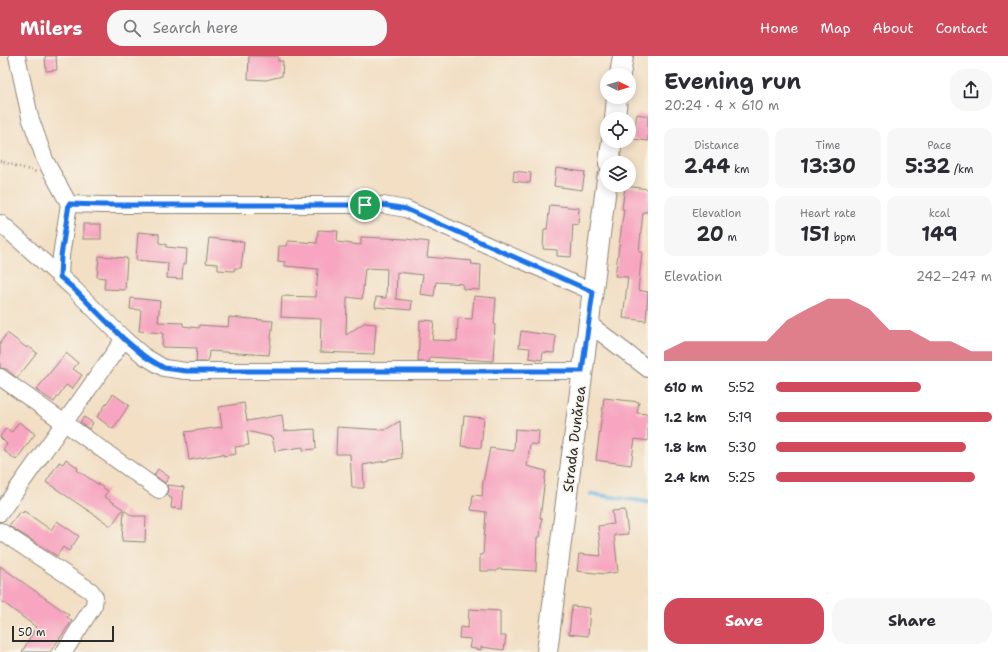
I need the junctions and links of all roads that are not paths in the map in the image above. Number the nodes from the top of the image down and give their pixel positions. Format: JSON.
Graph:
{"nodes":[{"id":1,"x":17,"y":56,"type":"edge"},
{"id":2,"x":623,"y":56,"type":"edge"},
{"id":3,"x":621,"y":68,"type":"edge"},
{"id":4,"x":605,"y":192,"type":"edge"},
{"id":5,"x":69,"y":204,"type":"junction"},
{"id":6,"x":0,"y":222,"type":"edge"},
{"id":7,"x":60,"y":277,"type":"junction"},
{"id":8,"x":593,"y":292,"type":"junction"},
{"id":9,"x":588,"y":323,"type":"junction"},
{"id":10,"x":124,"y":339,"type":"junction"},
{"id":11,"x":648,"y":369,"type":"edge"},
{"id":12,"x":582,"y":371,"type":"junction"},
{"id":13,"x":0,"y":377,"type":"edge"},
{"id":14,"x":64,"y":423,"type":"junction"},
{"id":15,"x":159,"y":490,"type":"dead end"},
{"id":16,"x":0,"y":513,"type":"edge"},
{"id":17,"x":0,"y":531,"type":"edge"},
{"id":18,"x":64,"y":652,"type":"edge"},
{"id":19,"x":547,"y":652,"type":"edge"}],
"edges":[{"from":1,"to":5,"type":"street"},
{"from":2,"to":3,"type":"street"},
{"from":4,"to":8,"type":"street","name":"Strada Dunărea"},
{"from":5,"to":7,"type":"street"},
{"from":5,"to":8,"type":"street"},
{"from":6,"to":7,"type":"street"},
{"from":7,"to":10,"type":"street"},
{"from":8,"to":9,"type":"street","name":"Strada Dunărea"},
{"from":9,"to":11,"type":"street"},
{"from":9,"to":12,"type":"street","name":"Strada Dunărea"},
{"from":10,"to":12,"type":"street"},
{"from":10,"to":14,"type":"street"},
{"from":12,"to":19,"type":"street","name":"Strada Dunărea"},
{"from":13,"to":14,"type":"street"},
{"from":14,"to":15,"type":"street"},
{"from":14,"to":16,"type":"street"},
{"from":17,"to":18,"type":"street"}]}
